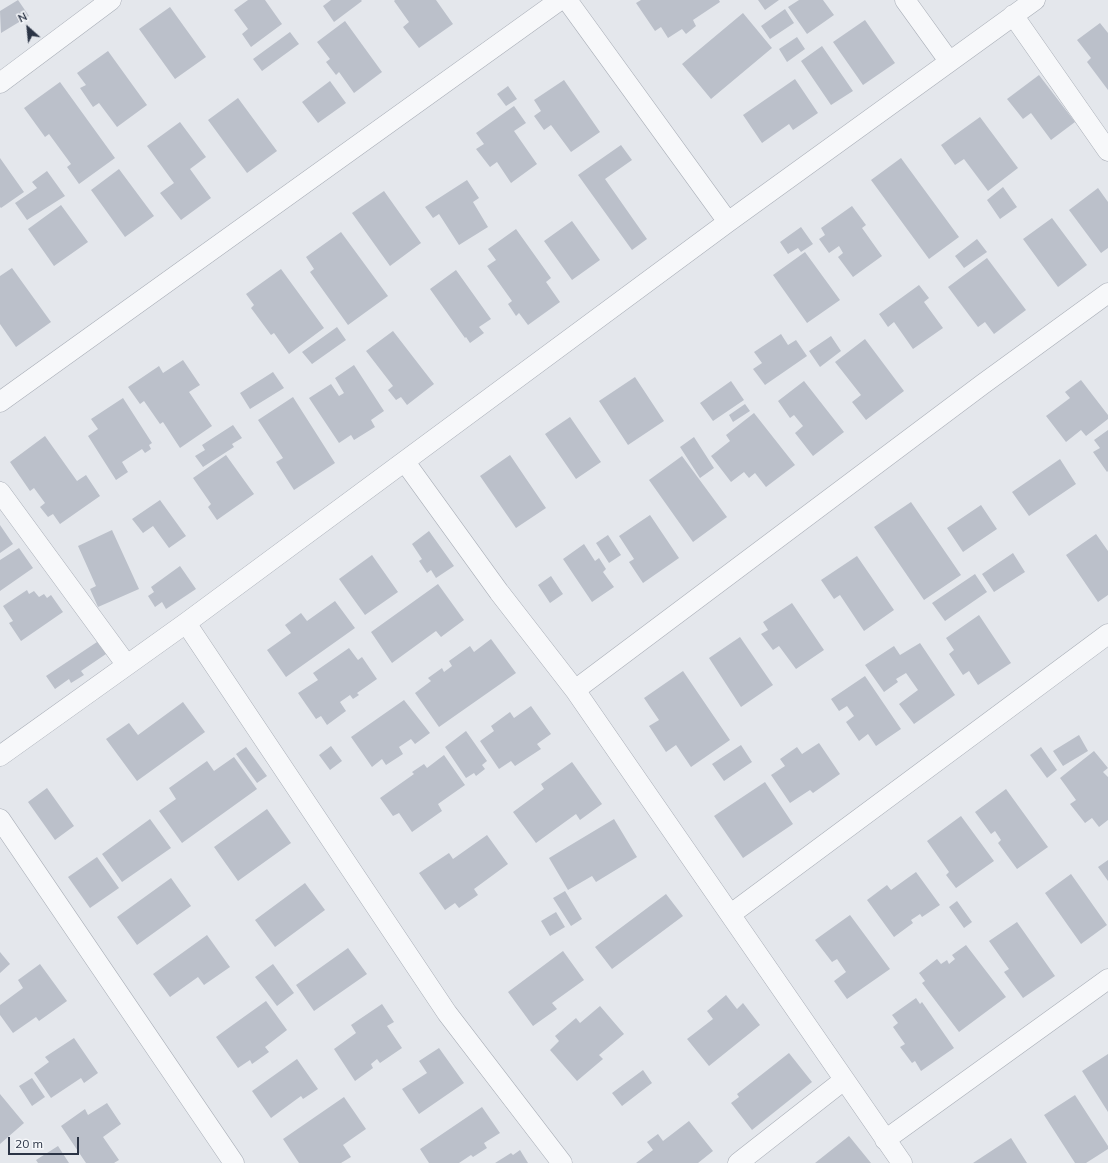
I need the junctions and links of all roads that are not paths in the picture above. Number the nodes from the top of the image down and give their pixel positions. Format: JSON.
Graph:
{"nodes":[{"id":1,"x":110,"y":0,"type":"edge"},
{"id":2,"x":560,"y":0,"type":"edge"},
{"id":3,"x":567,"y":0,"type":"edge"},
{"id":4,"x":904,"y":0,"type":"edge"},
{"id":5,"x":1035,"y":0,"type":"edge"},
{"id":6,"x":1013,"y":15,"type":"junction"},
{"id":7,"x":949,"y":61,"type":"junction"},
{"id":8,"x":0,"y":83,"type":"edge"},
{"id":9,"x":1108,"y":151,"type":"edge"},
{"id":10,"x":728,"y":222,"type":"junction"},
{"id":11,"x":1108,"y":293,"type":"edge"},
{"id":12,"x":0,"y":402,"type":"edge"},
{"id":13,"x":405,"y":462,"type":"junction"},
{"id":14,"x":0,"y":492,"type":"edge"},
{"id":15,"x":186,"y":623,"type":"junction"},
{"id":16,"x":1108,"y":634,"type":"edge"},
{"id":17,"x":126,"y":664,"type":"junction"},
{"id":18,"x":574,"y":690,"type":"junction"},
{"id":19,"x":0,"y":756,"type":"edge"},
{"id":20,"x":0,"y":819,"type":"edge"},
{"id":21,"x":731,"y":914,"type":"junction"},
{"id":22,"x":1108,"y":979,"type":"edge"},
{"id":23,"x":844,"y":1080,"type":"junction"},
{"id":24,"x":885,"y":1140,"type":"junction"},
{"id":25,"x":234,"y":1163,"type":"edge"},
{"id":26,"x":562,"y":1163,"type":"edge"},
{"id":27,"x":738,"y":1163,"type":"edge"},
{"id":28,"x":902,"y":1163,"type":"edge"}],
"edges":[{"from":1,"to":8,"type":"street"},
{"from":2,"to":12,"type":"street"},
{"from":3,"to":10,"type":"street"},
{"from":4,"to":7,"type":"street"},
{"from":5,"to":6,"type":"street"},
{"from":6,"to":7,"type":"street"},
{"from":6,"to":9,"type":"street"},
{"from":7,"to":10,"type":"street"},
{"from":10,"to":13,"type":"street"},
{"from":11,"to":18,"type":"street"},
{"from":13,"to":15,"type":"street"},
{"from":13,"to":18,"type":"street"},
{"from":14,"to":17,"type":"street"},
{"from":15,"to":17,"type":"street"},
{"from":15,"to":26,"type":"street"},
{"from":16,"to":21,"type":"street"},
{"from":17,"to":19,"type":"street"},
{"from":18,"to":21,"type":"street"},
{"from":20,"to":25,"type":"street"},
{"from":21,"to":23,"type":"street"},
{"from":22,"to":24,"type":"street"},
{"from":23,"to":24,"type":"street"},
{"from":23,"to":27,"type":"street"},
{"from":24,"to":28,"type":"street"}]}
